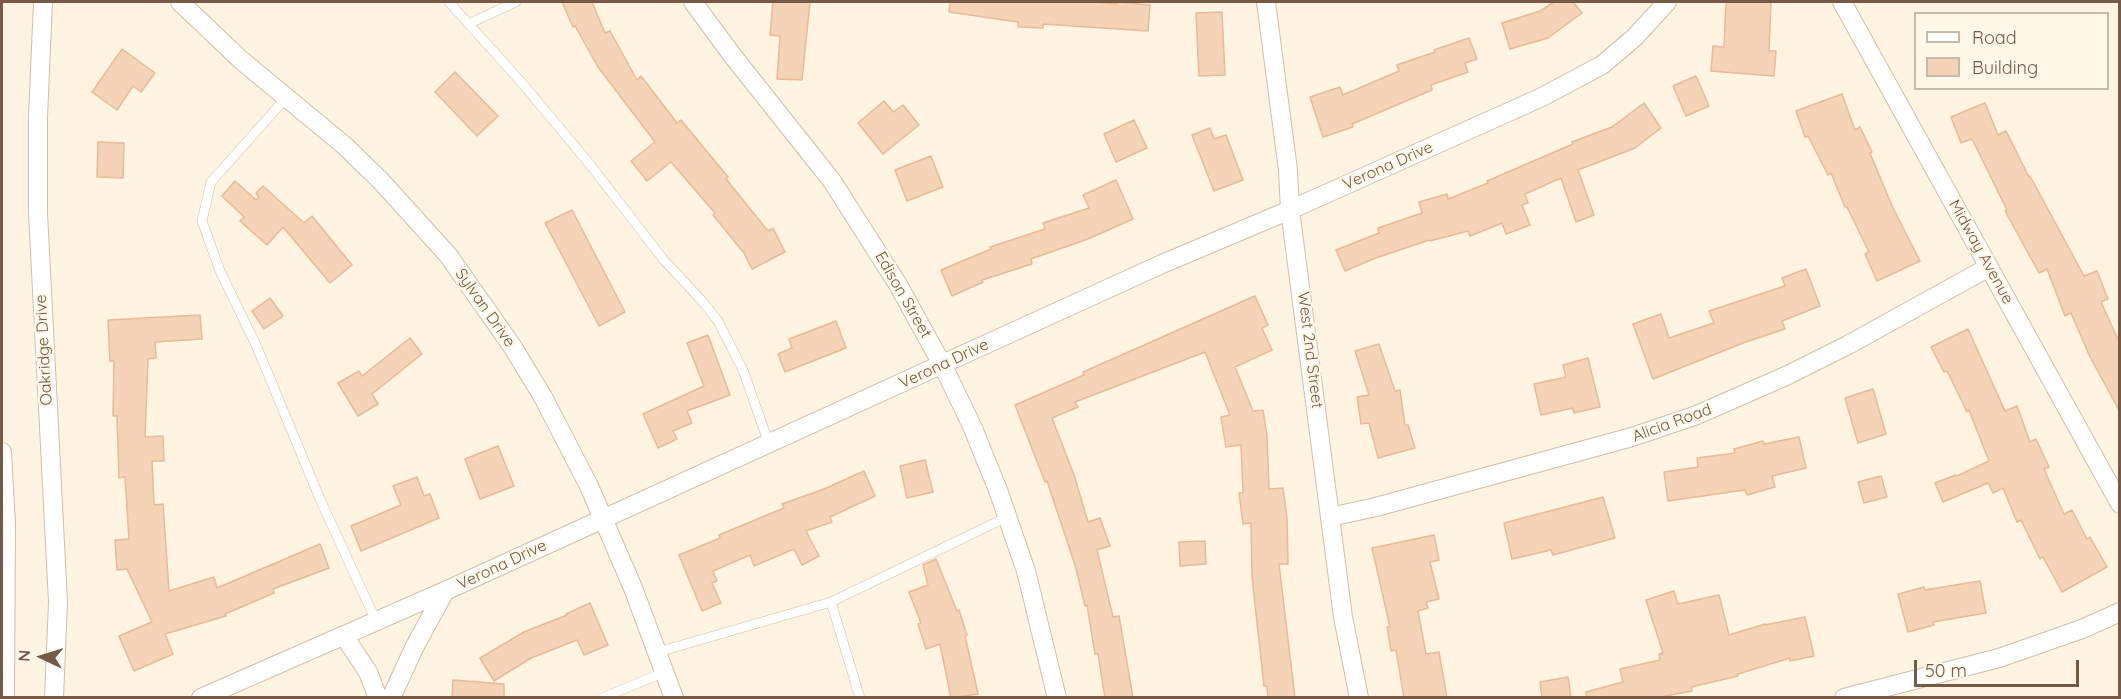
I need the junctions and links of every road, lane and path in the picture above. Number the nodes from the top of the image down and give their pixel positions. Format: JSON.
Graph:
{"nodes":[{"id":1,"x":43,"y":2,"type":"edge"},
{"id":2,"x":180,"y":2,"type":"edge"},
{"id":3,"x":449,"y":2,"type":"edge"},
{"id":4,"x":516,"y":2,"type":"edge"},
{"id":5,"x":693,"y":2,"type":"edge"},
{"id":6,"x":1266,"y":2,"type":"edge"},
{"id":7,"x":1667,"y":2,"type":"edge"},
{"id":8,"x":1842,"y":2,"type":"edge"},
{"id":9,"x":468,"y":24,"type":"junction"},
{"id":10,"x":285,"y":99,"type":"junction"},
{"id":11,"x":1290,"y":210,"type":"junction"},
{"id":12,"x":1989,"y":267,"type":"junction"},
{"id":13,"x":943,"y":366,"type":"junction"},
{"id":14,"x":769,"y":444,"type":"junction"},
{"id":15,"x":2,"y":453,"type":"edge"},
{"id":16,"x":2120,"y":504,"type":"edge"},
{"id":17,"x":1007,"y":517,"type":"junction"},
{"id":18,"x":1330,"y":517,"type":"junction"},
{"id":19,"x":602,"y":519,"type":"junction"},
{"id":20,"x":445,"y":591,"type":"junction"},
{"id":21,"x":831,"y":602,"type":"junction"},
{"id":22,"x":2120,"y":612,"type":"edge"},
{"id":23,"x":376,"y":621,"type":"junction"},
{"id":24,"x":344,"y":636,"type":"junction"},
{"id":25,"x":658,"y":652,"type":"junction"},
{"id":26,"x":665,"y":672,"type":"junction"},
{"id":27,"x":5,"y":698,"type":"edge"},
{"id":28,"x":54,"y":698,"type":"edge"},
{"id":29,"x":201,"y":698,"type":"edge"},
{"id":30,"x":378,"y":698,"type":"edge"},
{"id":31,"x":391,"y":698,"type":"edge"},
{"id":32,"x":602,"y":698,"type":"edge"},
{"id":33,"x":674,"y":698,"type":"edge"},
{"id":34,"x":860,"y":698,"type":"edge"},
{"id":35,"x":1057,"y":698,"type":"edge"},
{"id":36,"x":1359,"y":698,"type":"edge"},
{"id":37,"x":1844,"y":698,"type":"edge"}],
"edges":[{"from":1,"to":28,"type":"street","name":"Oakridge Drive"},
{"from":2,"to":10,"type":"street","name":"Sylvan Drive"},
{"from":3,"to":9,"type":"lane"},
{"from":4,"to":9,"type":"lane"},
{"from":5,"to":13,"type":"street","name":"Edison Street"},
{"from":6,"to":11,"type":"street","name":"West 2nd Street"},
{"from":7,"to":11,"type":"street","name":"Verona Drive"},
{"from":8,"to":12,"type":"street","name":"Midway Avenue"},
{"from":9,"to":14,"type":"lane"},
{"from":10,"to":19,"type":"street","name":"Sylvan Drive"},
{"from":10,"to":23,"type":"lane"},
{"from":11,"to":13,"type":"street","name":"Verona Drive"},
{"from":11,"to":18,"type":"street","name":"West 2nd Street"},
{"from":12,"to":16,"type":"street","name":"Midway Avenue"},
{"from":12,"to":18,"type":"street","name":"Alicia Road"},
{"from":13,"to":14,"type":"street","name":"Verona Drive"},
{"from":13,"to":17,"type":"street","name":"Edison Street"},
{"from":14,"to":19,"type":"street","name":"Verona Drive"},
{"from":15,"to":27,"type":"street"},
{"from":17,"to":21,"type":"lane"},
{"from":17,"to":35,"type":"street","name":"Edison Street"},
{"from":18,"to":36,"type":"street","name":"West 2nd Street"},
{"from":19,"to":20,"type":"street","name":"Verona Drive"},
{"from":19,"to":25,"type":"street","name":"Sylvan Drive"},
{"from":20,"to":23,"type":"street","name":"Verona Drive"},
{"from":20,"to":31,"type":"street"},
{"from":21,"to":25,"type":"lane"},
{"from":21,"to":34,"type":"lane"},
{"from":22,"to":37,"type":"street"},
{"from":23,"to":24,"type":"street","name":"Verona Drive"},
{"from":24,"to":29,"type":"street","name":"Verona Drive"},
{"from":24,"to":30,"type":"street"},
{"from":25,"to":26,"type":"street","name":"Sylvan Drive"},
{"from":26,"to":32,"type":"lane"},
{"from":26,"to":33,"type":"street","name":"Sylvan Drive"}]}
